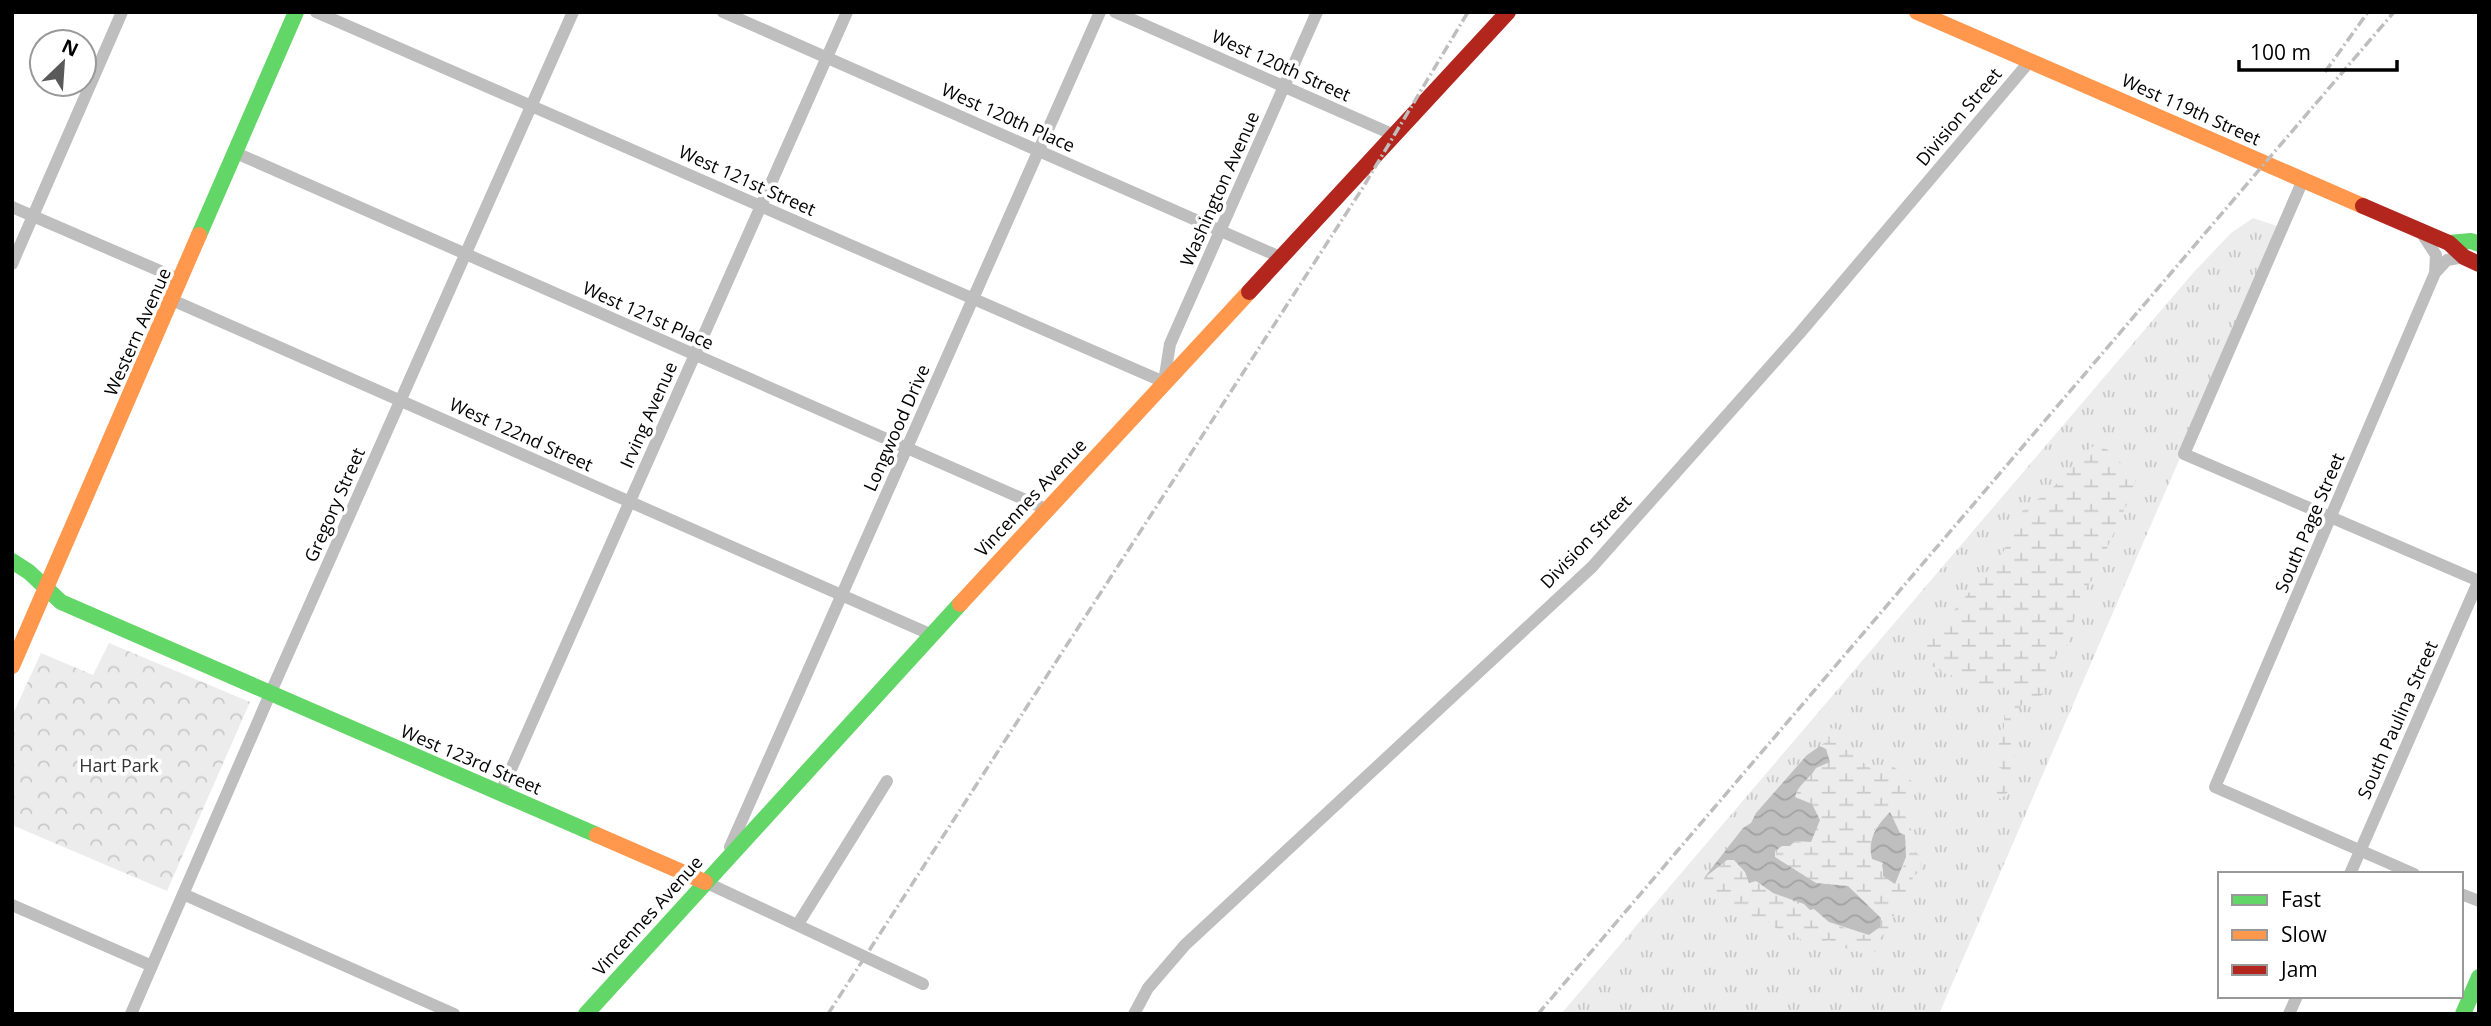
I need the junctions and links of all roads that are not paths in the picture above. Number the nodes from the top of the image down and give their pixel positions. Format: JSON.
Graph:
{"nodes":[{"id":1,"x":122,"y":12,"type":"edge"},
{"id":2,"x":296,"y":12,"type":"edge"},
{"id":3,"x":316,"y":12,"type":"edge"},
{"id":4,"x":573,"y":12,"type":"edge"},
{"id":5,"x":723,"y":12,"type":"edge"},
{"id":6,"x":847,"y":12,"type":"edge"},
{"id":7,"x":1100,"y":12,"type":"edge"},
{"id":8,"x":1115,"y":12,"type":"edge"},
{"id":9,"x":1317,"y":12,"type":"edge"},
{"id":10,"x":1508,"y":12,"type":"edge"},
{"id":11,"x":1917,"y":12,"type":"edge"},
{"id":12,"x":827,"y":58,"type":"junction"},
{"id":13,"x":2030,"y":61,"type":"junction"},
{"id":14,"x":1285,"y":87,"type":"junction"},
{"id":15,"x":531,"y":106,"type":"junction"},
{"id":16,"x":1394,"y":135,"type":"junction"},
{"id":17,"x":1039,"y":151,"type":"junction"},
{"id":18,"x":236,"y":153,"type":"junction"},
{"id":19,"x":2303,"y":180,"type":"junction"},
{"id":20,"x":761,"y":206,"type":"junction"},
{"id":21,"x":12,"y":207,"type":"edge"},
{"id":22,"x":33,"y":216,"type":"junction"},
{"id":23,"x":1220,"y":230,"type":"junction"},
{"id":24,"x":2421,"y":232,"type":"junction"},
{"id":25,"x":2449,"y":243,"type":"junction"},
{"id":26,"x":2479,"y":244,"type":"edge"},
{"id":27,"x":465,"y":255,"type":"junction"},
{"id":28,"x":1280,"y":257,"type":"junction"},
{"id":29,"x":2471,"y":261,"type":"edge"},
{"id":30,"x":12,"y":264,"type":"edge"},
{"id":31,"x":2435,"y":273,"type":"junction"},
{"id":32,"x":181,"y":280,"type":"junction"},
{"id":33,"x":974,"y":299,"type":"junction"},
{"id":34,"x":172,"y":300,"type":"junction"},
{"id":35,"x":695,"y":355,"type":"junction"},
{"id":36,"x":1164,"y":382,"type":"junction"},
{"id":37,"x":400,"y":401,"type":"junction"},
{"id":38,"x":906,"y":448,"type":"junction"},
{"id":39,"x":630,"y":502,"type":"junction"},
{"id":40,"x":1046,"y":509,"type":"junction"},
{"id":41,"x":2332,"y":518,"type":"junction"},
{"id":42,"x":12,"y":561,"type":"edge"},
{"id":43,"x":2479,"y":581,"type":"edge"},
{"id":44,"x":47,"y":589,"type":"junction"},
{"id":45,"x":842,"y":595,"type":"junction"},
{"id":46,"x":932,"y":635,"type":"junction"},
{"id":47,"x":12,"y":666,"type":"edge"},
{"id":48,"x":270,"y":694,"type":"junction"},
{"id":49,"x":887,"y":782,"type":"dead end"},
{"id":50,"x":500,"y":794,"type":"junction"},
{"id":51,"x":2360,"y":851,"type":"junction"},
{"id":52,"x":726,"y":857,"type":"junction"},
{"id":53,"x":2351,"y":872,"type":"edge"},
{"id":54,"x":2409,"y":872,"type":"edge"},
{"id":55,"x":705,"y":882,"type":"junction"},
{"id":56,"x":183,"y":894,"type":"junction"},
{"id":57,"x":12,"y":905,"type":"edge"},
{"id":58,"x":797,"y":924,"type":"junction"},
{"id":59,"x":152,"y":966,"type":"junction"},
{"id":60,"x":2479,"y":977,"type":"edge"},
{"id":61,"x":923,"y":984,"type":"dead end"},
{"id":62,"x":2296,"y":998,"type":"edge"},
{"id":63,"x":131,"y":1014,"type":"edge"},
{"id":64,"x":454,"y":1014,"type":"edge"},
{"id":65,"x":586,"y":1014,"type":"edge"},
{"id":66,"x":1134,"y":1014,"type":"edge"},
{"id":67,"x":2289,"y":1014,"type":"edge"},
{"id":68,"x":2463,"y":1014,"type":"edge"}],
"edges":[{"from":1,"to":22,"type":"street"},
{"from":2,"to":18,"type":"main road","name":"Western Avenue"},
{"from":3,"to":15,"type":"street","name":"West 121st Street"},
{"from":4,"to":15,"type":"street","name":"Gregory Street"},
{"from":5,"to":12,"type":"street","name":"West 120th Place"},
{"from":6,"to":12,"type":"street","name":"Irving Avenue"},
{"from":7,"to":17,"type":"street","name":"Longwood Drive"},
{"from":8,"to":14,"type":"street","name":"West 120th Street"},
{"from":9,"to":14,"type":"street","name":"Washington Avenue"},
{"from":10,"to":16,"type":"main road","name":"Vincennes Avenue"},
{"from":11,"to":13,"type":"main road","name":"West 119th Street"},
{"from":12,"to":17,"type":"street","name":"West 120th Place"},
{"from":12,"to":20,"type":"street","name":"Irving Avenue"},
{"from":13,"to":19,"type":"main road","name":"West 119th Street"},
{"from":13,"to":66,"type":"street","name":"Division Street"},
{"from":14,"to":16,"type":"street","name":"West 120th Street"},
{"from":14,"to":23,"type":"street","name":"Washington Avenue"},
{"from":15,"to":20,"type":"street","name":"West 121st Street"},
{"from":15,"to":27,"type":"street","name":"Gregory Street"},
{"from":16,"to":28,"type":"main road","name":"Vincennes Avenue"},
{"from":17,"to":23,"type":"street","name":"West 120th Place"},
{"from":17,"to":33,"type":"street","name":"Longwood Drive"},
{"from":18,"to":27,"type":"street","name":"West 121st Place"},
{"from":18,"to":32,"type":"main road","name":"Western Avenue"},
{"from":19,"to":24,"type":"main road","name":"West 119th Street"},
{"from":19,"to":41,"type":"street"},
{"from":20,"to":33,"type":"street","name":"West 121st Street"},
{"from":20,"to":35,"type":"street","name":"Irving Avenue"},
{"from":21,"to":22,"type":"street"},
{"from":22,"to":30,"type":"street"},
{"from":22,"to":32,"type":"street"},
{"from":23,"to":28,"type":"street","name":"West 120th Place"},
{"from":23,"to":36,"type":"street","name":"Washington Avenue"},
{"from":24,"to":25,"type":"main road","name":"West 119th Street"},
{"from":24,"to":31,"type":"street"},
{"from":25,"to":26,"type":"main road","name":"West 119th Street"},
{"from":25,"to":29,"type":"main road","name":"West 119th Street"},
{"from":27,"to":35,"type":"street","name":"West 121st Place"},
{"from":27,"to":37,"type":"street","name":"Gregory Street"},
{"from":28,"to":36,"type":"main road","name":"Vincennes Avenue"},
{"from":29,"to":31,"type":"street"},
{"from":31,"to":41,"type":"street","name":"South Page Street"},
{"from":32,"to":34,"type":"main road","name":"Western Avenue"},
{"from":33,"to":36,"type":"street","name":"West 121st Street"},
{"from":33,"to":38,"type":"street","name":"Longwood Drive"},
{"from":34,"to":37,"type":"street","name":"West 122nd Street"},
{"from":34,"to":44,"type":"main road","name":"Western Avenue"},
{"from":35,"to":38,"type":"street","name":"West 121st Place"},
{"from":35,"to":39,"type":"street","name":"Irving Avenue"},
{"from":36,"to":40,"type":"main road","name":"Vincennes Avenue"},
{"from":37,"to":39,"type":"street","name":"West 122nd Street"},
{"from":37,"to":48,"type":"street","name":"Gregory Street"},
{"from":38,"to":40,"type":"street","name":"West 121st Place"},
{"from":38,"to":45,"type":"street","name":"Longwood Drive"},
{"from":39,"to":45,"type":"street","name":"West 122nd Street"},
{"from":39,"to":50,"type":"street","name":"Irving Avenue"},
{"from":40,"to":46,"type":"main road","name":"Vincennes Avenue"},
{"from":41,"to":43,"type":"street"},
{"from":41,"to":51,"type":"street","name":"South Page Street"},
{"from":42,"to":44,"type":"main road","name":"West 123rd Street"},
{"from":43,"to":51,"type":"street","name":"South Paulina Street"},
{"from":44,"to":47,"type":"main road","name":"Western Avenue"},
{"from":44,"to":48,"type":"main road","name":"West 123rd Street"},
{"from":45,"to":46,"type":"street","name":"West 122nd Street"},
{"from":45,"to":52,"type":"street","name":"Longwood Drive"},
{"from":46,"to":52,"type":"main road","name":"Vincennes Avenue"},
{"from":48,"to":50,"type":"main road","name":"West 123rd Street"},
{"from":48,"to":56,"type":"street","name":"Gregory Street"},
{"from":49,"to":58,"type":"street"},
{"from":50,"to":55,"type":"main road","name":"West 123rd Street"},
{"from":51,"to":53,"type":"street","name":"South Paulina Street"},
{"from":51,"to":54,"type":"street"},
{"from":52,"to":55,"type":"main road","name":"Vincennes Avenue"},
{"from":55,"to":58,"type":"street","name":"West 123rd Street"},
{"from":55,"to":65,"type":"main road","name":"Vincennes Avenue"},
{"from":56,"to":59,"type":"street","name":"Gregory Street"},
{"from":56,"to":64,"type":"street"},
{"from":57,"to":59,"type":"street"},
{"from":58,"to":61,"type":"street","name":"West 123rd Street"},
{"from":59,"to":63,"type":"street","name":"Gregory Street"},
{"from":60,"to":68,"type":"main road"},
{"from":62,"to":67,"type":"street"}]}
